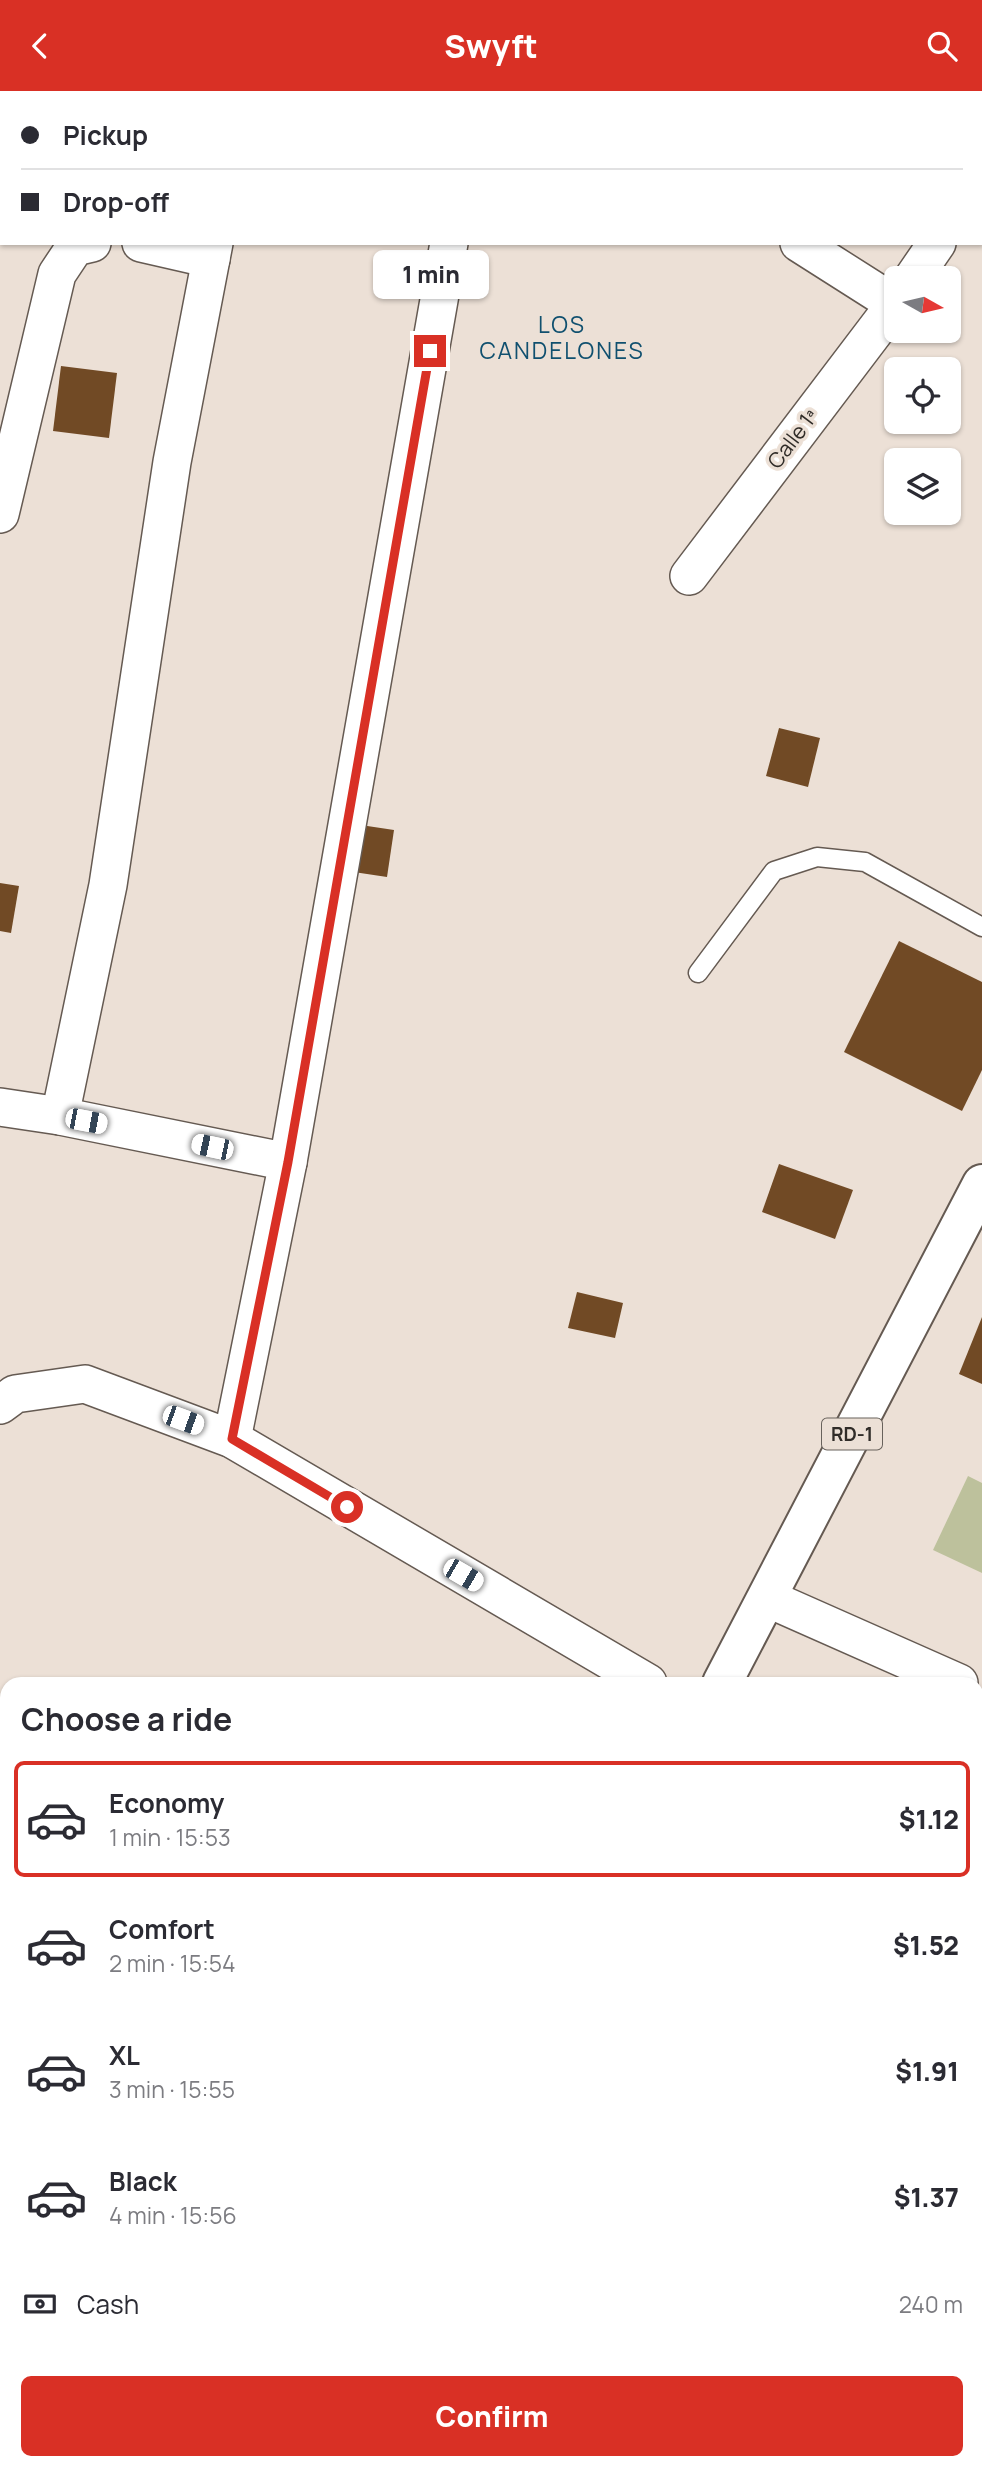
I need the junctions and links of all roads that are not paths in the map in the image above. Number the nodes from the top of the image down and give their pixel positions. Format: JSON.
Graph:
{"nodes":[{"id":1,"x":80,"y":245,"type":"edge"},
{"id":2,"x":159,"y":245,"type":"edge"},
{"id":3,"x":449,"y":245,"type":"edge"},
{"id":4,"x":802,"y":245,"type":"edge"},
{"id":5,"x":936,"y":245,"type":"edge"},
{"id":6,"x":212,"y":251,"type":"edge"},
{"id":7,"x":921,"y":266,"type":"edge"},
{"id":8,"x":884,"y":296,"type":"edge"},
{"id":9,"x":884,"y":319,"type":"edge"},
{"id":10,"x":0,"y":514,"type":"edge"},
{"id":11,"x":690,"y":576,"type":"dead end"},
{"id":12,"x":982,"y":927,"type":"edge"},
{"id":13,"x":698,"y":973,"type":"dead end"},
{"id":14,"x":0,"y":1107,"type":"edge"},
{"id":15,"x":60,"y":1116,"type":"junction"},
{"id":16,"x":288,"y":1162,"type":"junction"},
{"id":17,"x":982,"y":1184,"type":"edge"},
{"id":18,"x":0,"y":1405,"type":"edge"},
{"id":19,"x":232,"y":1439,"type":"junction"},
{"id":20,"x":767,"y":1598,"type":"junction"},
{"id":21,"x":638,"y":1677,"type":"edge"},
{"id":22,"x":725,"y":1677,"type":"edge"},
{"id":23,"x":945,"y":1677,"type":"edge"}],
"edges":[{"from":1,"to":10,"type":"street"},
{"from":2,"to":6,"type":"street"},
{"from":3,"to":16,"type":"street"},
{"from":4,"to":8,"type":"street"},
{"from":5,"to":7,"type":"street"},
{"from":6,"to":15,"type":"street"},
{"from":9,"to":11,"type":"street","name":"Calle 1ª"},
{"from":12,"to":13,"type":"lane"},
{"from":14,"to":15,"type":"street"},
{"from":15,"to":16,"type":"street"},
{"from":16,"to":19,"type":"street"},
{"from":17,"to":20,"type":"main road","number":"RD-1"},
{"from":18,"to":19,"type":"street"},
{"from":19,"to":21,"type":"street"},
{"from":20,"to":22,"type":"main road","number":"RD-1"},
{"from":20,"to":23,"type":"street"}]}
